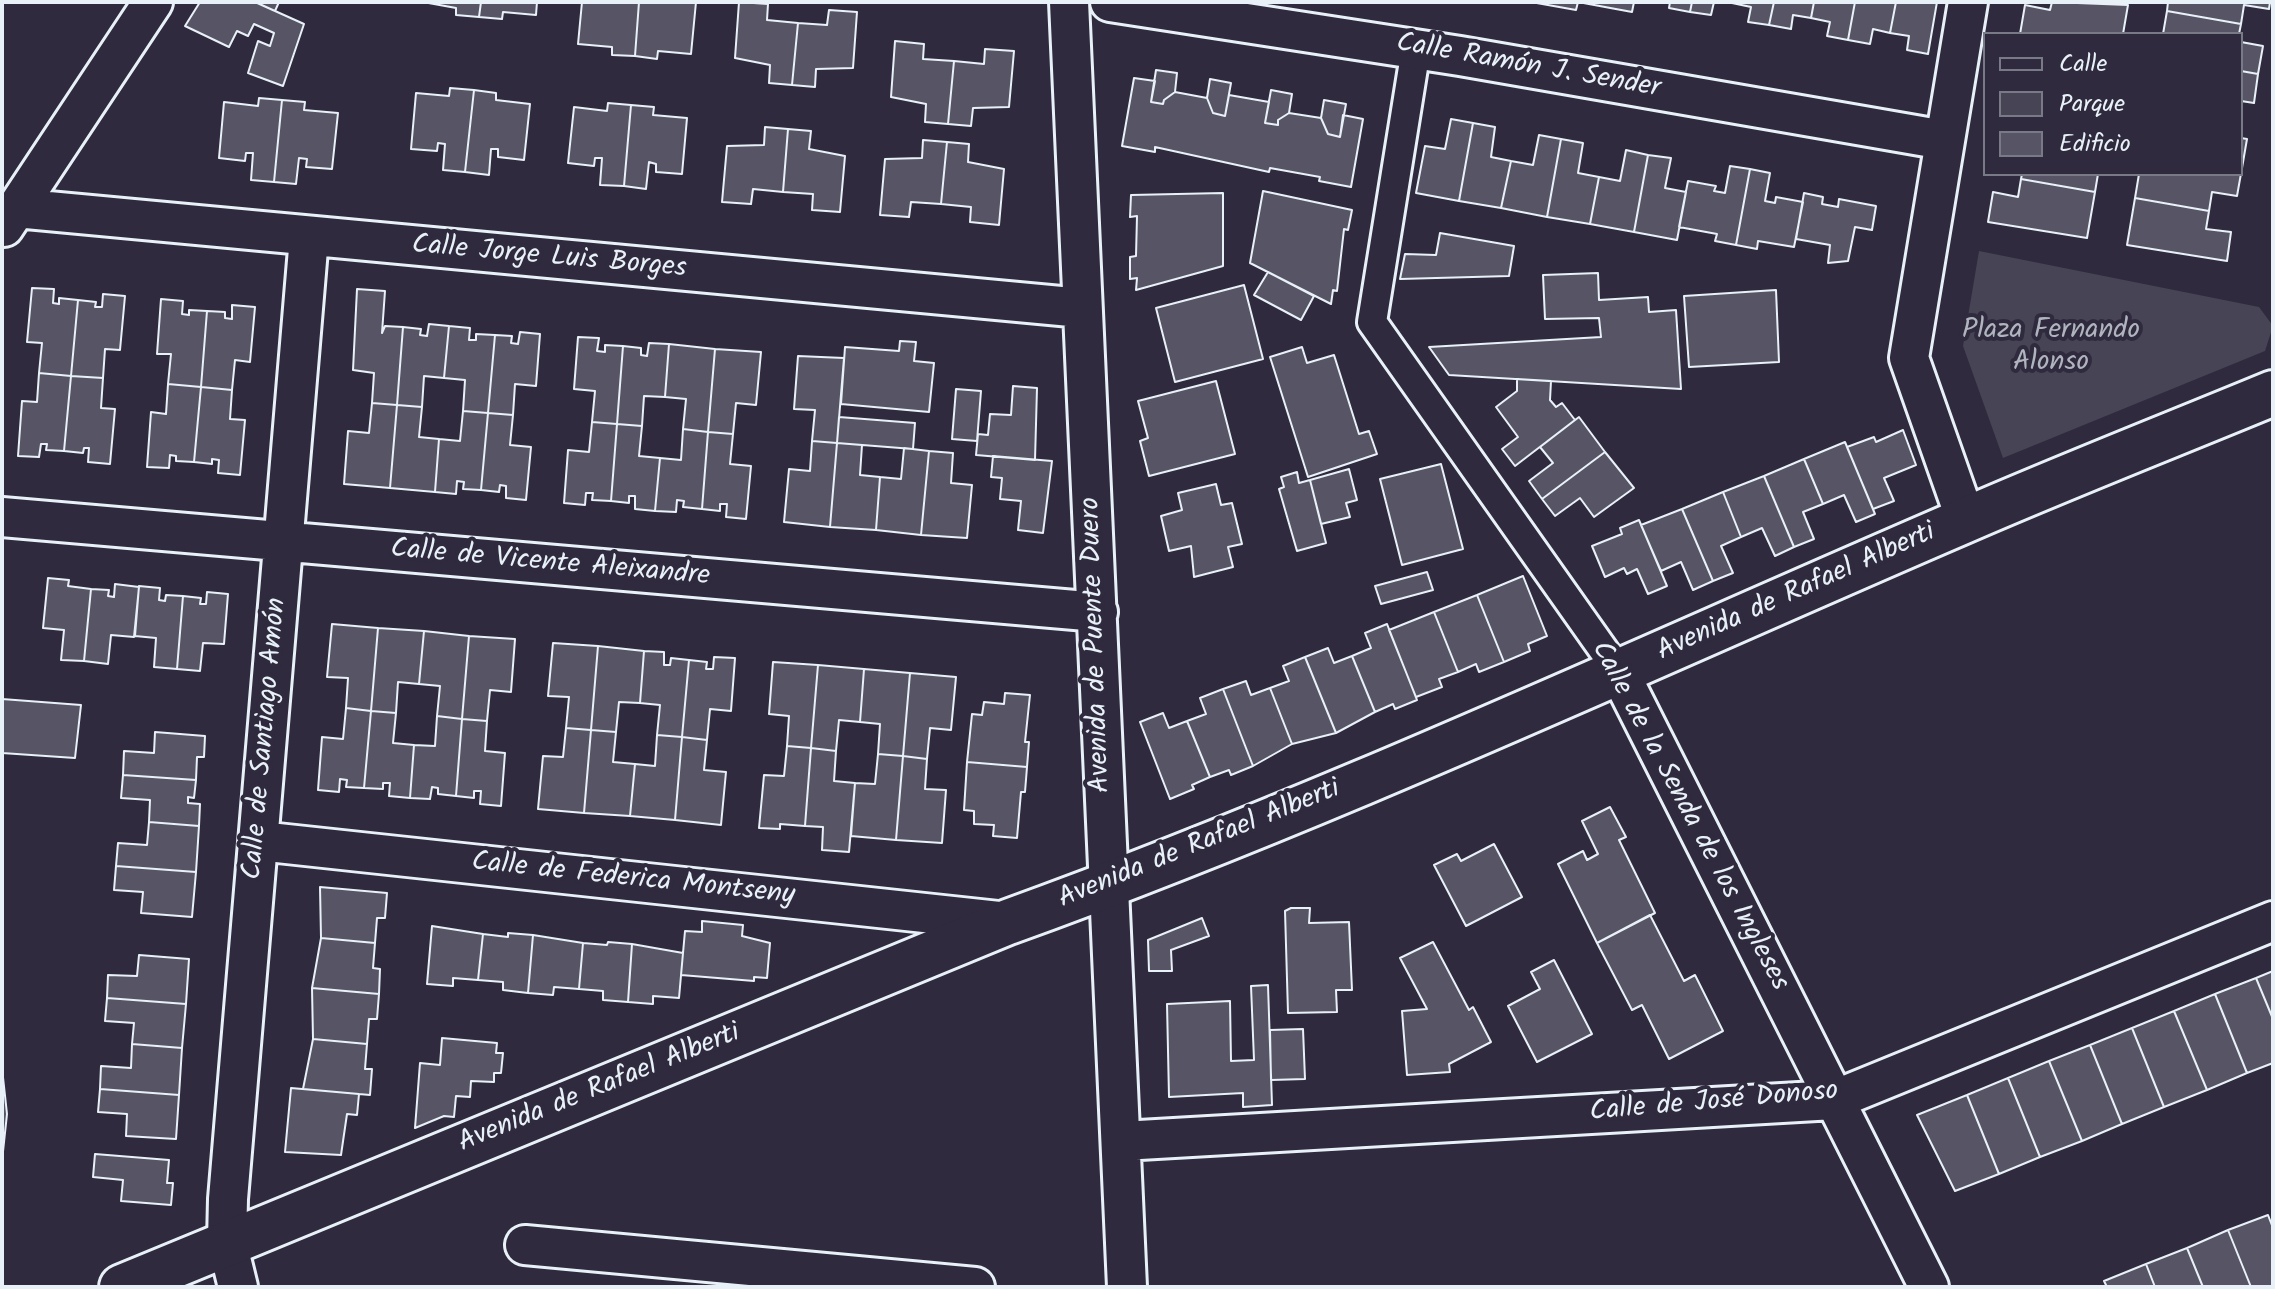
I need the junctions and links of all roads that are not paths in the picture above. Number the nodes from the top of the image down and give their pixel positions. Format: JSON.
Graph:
{"nodes":[{"id":1,"x":153,"y":2,"type":"edge"},
{"id":2,"x":1069,"y":2,"type":"edge"},
{"id":3,"x":1110,"y":2,"type":"edge"},
{"id":4,"x":1968,"y":2,"type":"edge"},
{"id":5,"x":1416,"y":49,"type":"junction"},
{"id":6,"x":1944,"y":140,"type":"junction"},
{"id":7,"x":9,"y":219,"type":"edge"},
{"id":8,"x":309,"y":237,"type":"junction"},
{"id":9,"x":1082,"y":308,"type":"junction"},
{"id":10,"x":2273,"y":393,"type":"edge"},
{"id":11,"x":2,"y":517,"type":"edge"},
{"id":12,"x":1966,"y":520,"type":"junction"},
{"id":13,"x":283,"y":543,"type":"junction"},
{"id":14,"x":1098,"y":612,"type":"junction"},
{"id":15,"x":1619,"y":672,"type":"junction"},
{"id":16,"x":259,"y":841,"type":"junction"},
{"id":17,"x":1107,"y":887,"type":"junction"},
{"id":18,"x":2273,"y":921,"type":"edge"},
{"id":19,"x":1008,"y":922,"type":"junction"},
{"id":20,"x":1834,"y":1100,"type":"junction"},
{"id":21,"x":1122,"y":1141,"type":"junction"},
{"id":22,"x":227,"y":1242,"type":"junction"},
{"id":23,"x":525,"y":1245,"type":"dead end"},
{"id":24,"x":122,"y":1287,"type":"edge"},
{"id":25,"x":238,"y":1287,"type":"edge"},
{"id":26,"x":975,"y":1287,"type":"edge"},
{"id":27,"x":1127,"y":1287,"type":"edge"},
{"id":28,"x":1929,"y":1287,"type":"edge"}],
"edges":[{"from":1,"to":7,"type":"street"},
{"from":2,"to":9,"type":"street","name":"Avenida de Puente Duero"},
{"from":3,"to":5,"type":"street","name":"Calle Ramón J. Sender"},
{"from":4,"to":6,"type":"street"},
{"from":5,"to":6,"type":"street","name":"Calle Ramón J. Sender"},
{"from":5,"to":15,"type":"street","name":"Calle de la Senda de los Ingleses"},
{"from":6,"to":12,"type":"street"},
{"from":7,"to":8,"type":"street","name":"Calle Jorge Luis Borges"},
{"from":8,"to":9,"type":"street","name":"Calle Jorge Luis Borges"},
{"from":8,"to":13,"type":"street","name":"Calle de Santiago Amón"},
{"from":9,"to":14,"type":"street","name":"Avenida de Puente Duero"},
{"from":10,"to":12,"type":"street","name":"Avenida de Rafael Alberti"},
{"from":11,"to":13,"type":"street","name":"Calle de Vicente Aleixandre"},
{"from":12,"to":15,"type":"street","name":"Avenida de Rafael Alberti"},
{"from":13,"to":14,"type":"street","name":"Calle de Vicente Aleixandre"},
{"from":13,"to":16,"type":"street","name":"Calle de Santiago Amón"},
{"from":14,"to":17,"type":"street","name":"Avenida de Puente Duero"},
{"from":15,"to":17,"type":"street","name":"Avenida de Rafael Alberti"},
{"from":15,"to":20,"type":"street","name":"Calle de la Senda de los Ingleses"},
{"from":16,"to":19,"type":"street","name":"Calle de Federica Montseny"},
{"from":16,"to":22,"type":"street","name":"Calle de Santiago Amón"},
{"from":17,"to":19,"type":"street","name":"Avenida de Rafael Alberti"},
{"from":17,"to":21,"type":"street","name":"Avenida de Puente Duero"},
{"from":18,"to":20,"type":"street","name":"Calle de José Donoso"},
{"from":19,"to":22,"type":"street","name":"Avenida de Rafael Alberti"},
{"from":20,"to":21,"type":"street","name":"Calle de José Donoso"},
{"from":20,"to":28,"type":"street","name":"Calle de la Senda de los Ingleses"},
{"from":21,"to":27,"type":"street","name":"Avenida de Puente Duero"},
{"from":22,"to":24,"type":"street","name":"Avenida de Rafael Alberti"},
{"from":22,"to":25,"type":"street","name":"Calle de Santiago Amón"},
{"from":23,"to":26,"type":"street"}]}
